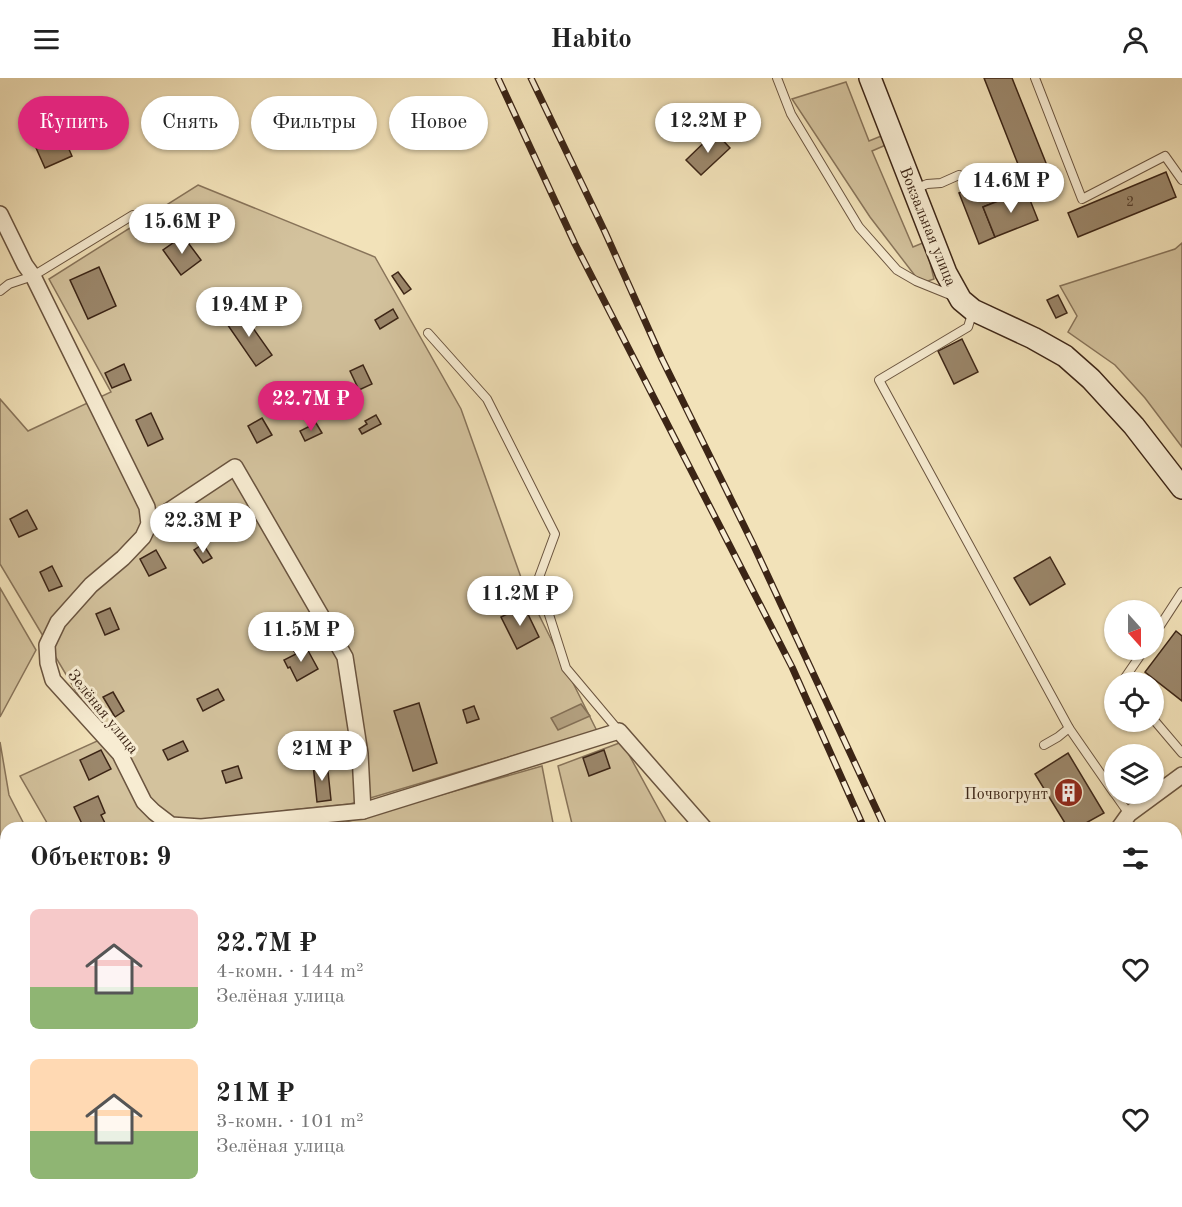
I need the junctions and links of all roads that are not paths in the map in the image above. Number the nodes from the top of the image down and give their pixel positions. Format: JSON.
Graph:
{"nodes":[{"id":1,"x":777,"y":78,"type":"edge"},
{"id":2,"x":870,"y":78,"type":"edge"},
{"id":3,"x":1035,"y":78,"type":"edge"},
{"id":4,"x":959,"y":175,"type":"dead end"},
{"id":5,"x":1182,"y":180,"type":"edge"},
{"id":6,"x":914,"y":189,"type":"junction"},
{"id":7,"x":0,"y":214,"type":"edge"},
{"id":8,"x":133,"y":215,"type":"dead end"},
{"id":9,"x":33,"y":276,"type":"junction"},
{"id":10,"x":0,"y":291,"type":"edge"},
{"id":11,"x":967,"y":305,"type":"junction"},
{"id":12,"x":429,"y":333,"type":"dead end"},
{"id":13,"x":1182,"y":488,"type":"edge"},
{"id":14,"x":149,"y":524,"type":"junction"},
{"id":15,"x":1182,"y":592,"type":"edge"},
{"id":16,"x":1164,"y":620,"type":"edge"},
{"id":17,"x":1069,"y":728,"type":"junction"},
{"id":18,"x":620,"y":731,"type":"junction"},
{"id":19,"x":1164,"y":732,"type":"edge"},
{"id":20,"x":1044,"y":745,"type":"dead end"},
{"id":21,"x":1182,"y":753,"type":"edge"},
{"id":22,"x":1182,"y":775,"type":"edge"},
{"id":23,"x":1104,"y":777,"type":"edge"},
{"id":24,"x":1123,"y":804,"type":"edge"},
{"id":25,"x":363,"y":811,"type":"junction"},
{"id":26,"x":1130,"y":814,"type":"junction"},
{"id":27,"x":167,"y":822,"type":"edge"},
{"id":28,"x":252,"y":822,"type":"edge"},
{"id":29,"x":699,"y":822,"type":"edge"},
{"id":30,"x":1124,"y":822,"type":"edge"}],
"edges":[{"from":1,"to":11,"type":"lane"},
{"from":2,"to":6,"type":"street","name":"Вокзальная улица"},
{"from":3,"to":5,"type":"lane"},
{"from":4,"to":6,"type":"lane"},
{"from":6,"to":11,"type":"street","name":"Вокзальная улица"},
{"from":7,"to":9,"type":"street"},
{"from":8,"to":9,"type":"lane"},
{"from":9,"to":10,"type":"lane"},
{"from":9,"to":14,"type":"street"},
{"from":11,"to":13,"type":"street"},
{"from":11,"to":17,"type":"lane"},
{"from":12,"to":18,"type":"lane"},
{"from":14,"to":25,"type":"street","name":"Зелёная улица"},
{"from":14,"to":27,"type":"street","name":"Зелёная улица"},
{"from":15,"to":16,"type":"lane"},
{"from":17,"to":20,"type":"lane"},
{"from":17,"to":23,"type":"lane"},
{"from":18,"to":25,"type":"street","name":"Зелёная улица"},
{"from":18,"to":29,"type":"street"},
{"from":19,"to":21,"type":"lane"},
{"from":22,"to":26,"type":"street"},
{"from":24,"to":26,"type":"lane"},
{"from":25,"to":28,"type":"street","name":"Зелёная улица"},
{"from":26,"to":30,"type":"street"}]}
